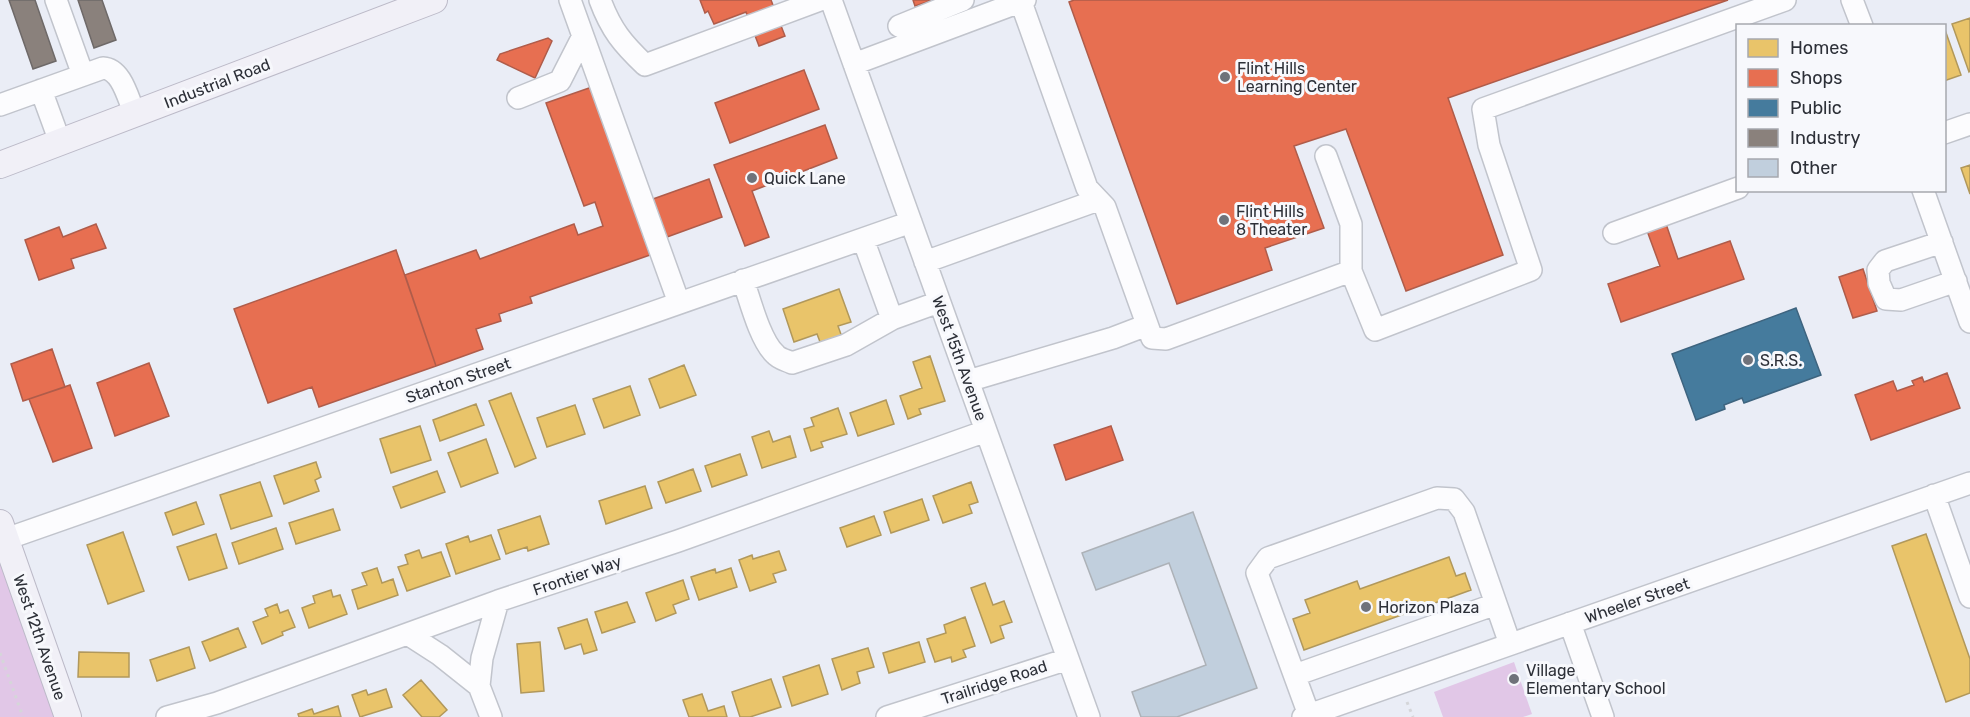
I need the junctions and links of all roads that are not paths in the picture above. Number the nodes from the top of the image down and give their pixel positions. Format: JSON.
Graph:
{"nodes":[{"id":1,"x":56,"y":0,"type":"edge"},
{"id":2,"x":434,"y":0,"type":"edge"},
{"id":3,"x":570,"y":0,"type":"edge"},
{"id":4,"x":600,"y":0,"type":"edge"},
{"id":5,"x":820,"y":0,"type":"edge"},
{"id":6,"x":831,"y":0,"type":"edge"},
{"id":7,"x":963,"y":0,"type":"edge"},
{"id":8,"x":1785,"y":0,"type":"edge"},
{"id":9,"x":1852,"y":0,"type":"edge"},
{"id":10,"x":1023,"y":1,"type":"edge"},
{"id":11,"x":1861,"y":24,"type":"edge"},
{"id":12,"x":899,"y":26,"type":"dead end"},
{"id":13,"x":583,"y":36,"type":"junction"},
{"id":14,"x":854,"y":64,"type":"junction"},
{"id":15,"x":83,"y":75,"type":"junction"},
{"id":16,"x":41,"y":90,"type":"junction"},
{"id":17,"x":518,"y":98,"type":"dead end"},
{"id":18,"x":0,"y":105,"type":"edge"},
{"id":19,"x":135,"y":114,"type":"junction"},
{"id":20,"x":1970,"y":124,"type":"edge"},
{"id":21,"x":1946,"y":132,"type":"edge"},
{"id":22,"x":60,"y":142,"type":"junction"},
{"id":23,"x":1326,"y":156,"type":"dead end"},
{"id":24,"x":1,"y":160,"type":"edge"},
{"id":25,"x":1736,"y":188,"type":"edge"},
{"id":26,"x":1924,"y":192,"type":"edge"},
{"id":27,"x":1098,"y":200,"type":"junction"},
{"id":28,"x":911,"y":222,"type":"junction"},
{"id":29,"x":1614,"y":233,"type":"dead end"},
{"id":30,"x":863,"y":239,"type":"junction"},
{"id":31,"x":1942,"y":242,"type":"junction"},
{"id":32,"x":925,"y":262,"type":"junction"},
{"id":33,"x":1351,"y":271,"type":"junction"},
{"id":34,"x":743,"y":280,"type":"junction"},
{"id":35,"x":1956,"y":281,"type":"junction"},
{"id":36,"x":939,"y":302,"type":"junction"},
{"id":37,"x":679,"y":303,"type":"junction"},
{"id":38,"x":892,"y":319,"type":"junction"},
{"id":39,"x":1970,"y":322,"type":"edge"},
{"id":40,"x":1147,"y":325,"type":"junction"},
{"id":41,"x":968,"y":381,"type":"junction"},
{"id":42,"x":986,"y":431,"type":"junction"},
{"id":43,"x":1970,"y":483,"type":"edge"},
{"id":44,"x":1934,"y":495,"type":"junction"},
{"id":45,"x":3,"y":531,"type":"edge"},
{"id":46,"x":1970,"y":597,"type":"edge"},
{"id":47,"x":498,"y":601,"type":"junction"},
{"id":48,"x":1496,"y":604,"type":"junction"},
{"id":49,"x":1570,"y":623,"type":"junction"},
{"id":50,"x":409,"y":635,"type":"junction"},
{"id":51,"x":1510,"y":644,"type":"junction"},
{"id":52,"x":1068,"y":659,"type":"junction"},
{"id":53,"x":1294,"y":675,"type":"junction"},
{"id":54,"x":478,"y":686,"type":"junction"},
{"id":55,"x":217,"y":710,"type":"edge"},
{"id":56,"x":1306,"y":716,"type":"edge"},
{"id":57,"x":68,"y":717,"type":"edge"},
{"id":58,"x":167,"y":717,"type":"edge"},
{"id":59,"x":491,"y":717,"type":"edge"},
{"id":60,"x":887,"y":717,"type":"edge"},
{"id":61,"x":1089,"y":717,"type":"edge"},
{"id":62,"x":1603,"y":717,"type":"edge"}],
"edges":[{"from":1,"to":15,"type":"street"},
{"from":2,"to":19,"type":"main road","name":"Industrial Road"},
{"from":3,"to":13,"type":"street"},
{"from":4,"to":5,"type":"street"},
{"from":6,"to":14,"type":"street","name":"West 15th Avenue"},
{"from":7,"to":12,"type":"street"},
{"from":8,"to":33,"type":"street"},
{"from":9,"to":11,"type":"street"},
{"from":10,"to":14,"type":"street"},
{"from":10,"to":27,"type":"street"},
{"from":13,"to":17,"type":"street"},
{"from":13,"to":37,"type":"street"},
{"from":14,"to":28,"type":"street","name":"West 15th Avenue"},
{"from":15,"to":16,"type":"street"},
{"from":15,"to":19,"type":"street"},
{"from":16,"to":18,"type":"street"},
{"from":16,"to":22,"type":"street"},
{"from":19,"to":22,"type":"main road","name":"Industrial Road"},
{"from":20,"to":21,"type":"street"},
{"from":22,"to":24,"type":"main road","name":"Industrial Road"},
{"from":23,"to":33,"type":"street"},
{"from":25,"to":29,"type":"street"},
{"from":26,"to":31,"type":"street"},
{"from":27,"to":32,"type":"street"},
{"from":27,"to":40,"type":"street"},
{"from":28,"to":30,"type":"street","name":"Stanton Street"},
{"from":28,"to":32,"type":"street","name":"West 15th Avenue"},
{"from":30,"to":34,"type":"street","name":"Stanton Street"},
{"from":30,"to":38,"type":"street"},
{"from":31,"to":35,"type":"street"},
{"from":31,"to":35,"type":"street"},
{"from":32,"to":36,"type":"street","name":"West 15th Avenue"},
{"from":33,"to":40,"type":"street"},
{"from":34,"to":37,"type":"street","name":"Stanton Street"},
{"from":34,"to":38,"type":"street"},
{"from":35,"to":39,"type":"street"},
{"from":36,"to":38,"type":"street"},
{"from":36,"to":41,"type":"street","name":"West 15th Avenue"},
{"from":37,"to":45,"type":"street","name":"Stanton Street"},
{"from":40,"to":41,"type":"street"},
{"from":41,"to":42,"type":"street","name":"West 15th Avenue"},
{"from":42,"to":47,"type":"street","name":"Frontier Way"},
{"from":42,"to":52,"type":"street","name":"West 15th Avenue"},
{"from":43,"to":44,"type":"street","name":"Wheeler Street"},
{"from":44,"to":46,"type":"street"},
{"from":44,"to":49,"type":"street","name":"Wheeler Street"},
{"from":45,"to":57,"type":"main road","name":"West 12th Avenue"},
{"from":47,"to":50,"type":"street","name":"Frontier Way"},
{"from":47,"to":54,"type":"street"},
{"from":48,"to":51,"type":"street"},
{"from":48,"to":53,"type":"street"},
{"from":48,"to":53,"type":"street"},
{"from":49,"to":51,"type":"street","name":"Wheeler Street"},
{"from":49,"to":62,"type":"street"},
{"from":50,"to":54,"type":"street"},
{"from":50,"to":55,"type":"street","name":"Frontier Way"},
{"from":51,"to":56,"type":"street","name":"Wheeler Street"},
{"from":52,"to":60,"type":"street","name":"Trailridge Road"},
{"from":52,"to":61,"type":"street","name":"West 15th Avenue"},
{"from":53,"to":56,"type":"street"},
{"from":54,"to":59,"type":"street"},
{"from":55,"to":58,"type":"street","name":"Frontier Way"}]}
